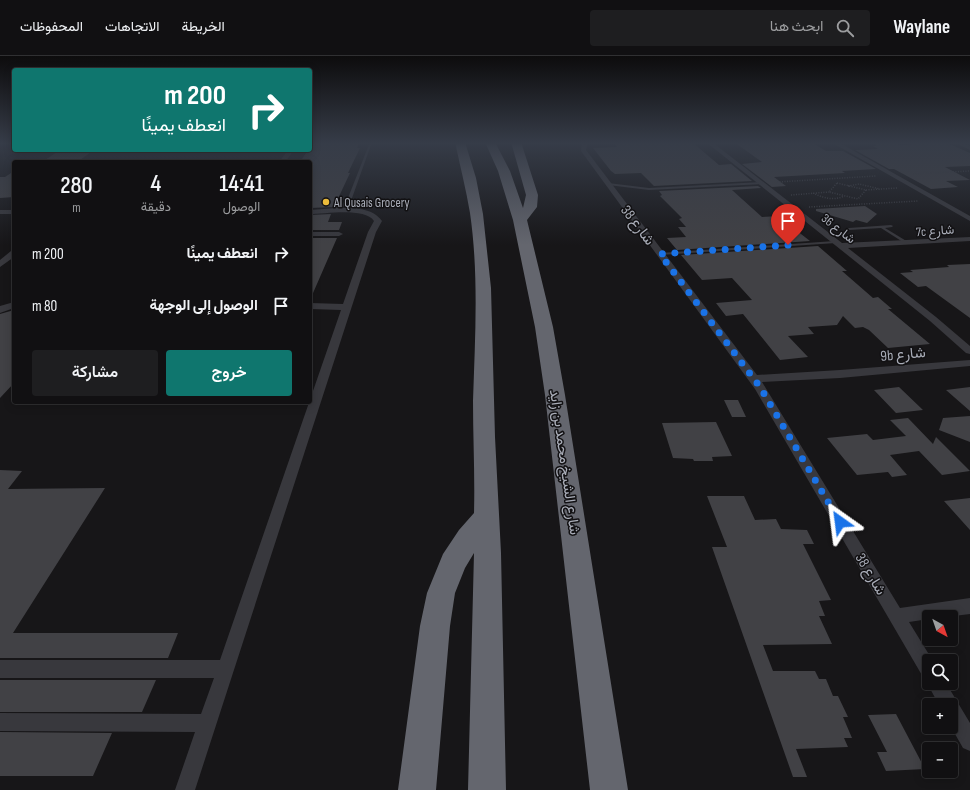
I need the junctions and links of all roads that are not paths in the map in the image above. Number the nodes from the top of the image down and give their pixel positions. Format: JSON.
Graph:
{"nodes":[{"id":1,"x":358,"y":176,"type":"edge"},
{"id":2,"x":470,"y":176,"type":"edge"},
{"id":3,"x":506,"y":176,"type":"edge"},
{"id":4,"x":526,"y":176,"type":"edge"},
{"id":5,"x":602,"y":176,"type":"edge"},
{"id":6,"x":753,"y":176,"type":"edge"},
{"id":7,"x":894,"y":176,"type":"edge"},
{"id":8,"x":762,"y":183,"type":"junction"},
{"id":9,"x":608,"y":184,"type":"junction"},
{"id":10,"x":0,"y":212,"type":"edge"},
{"id":11,"x":12,"y":212,"type":"edge"},
{"id":12,"x":312,"y":212,"type":"edge"},
{"id":13,"x":331,"y":212,"type":"junction"},
{"id":14,"x":970,"y":219,"type":"edge"},
{"id":15,"x":520,"y":220,"type":"junction"},
{"id":16,"x":891,"y":226,"type":"dead end"},
{"id":17,"x":881,"y":227,"type":"junction"},
{"id":18,"x":849,"y":229,"type":"dead end"},
{"id":19,"x":312,"y":234,"type":"edge"},
{"id":20,"x":339,"y":234,"type":"dead end"},
{"id":21,"x":970,"y":239,"type":"edge"},
{"id":22,"x":904,"y":243,"type":"junction"},
{"id":23,"x":841,"y":246,"type":"junction"},
{"id":24,"x":660,"y":254,"type":"junction"},
{"id":25,"x":12,"y":255,"type":"edge"},
{"id":26,"x":0,"y":264,"type":"edge"},
{"id":27,"x":12,"y":305,"type":"edge"},
{"id":28,"x":312,"y":306,"type":"edge"},
{"id":29,"x":347,"y":307,"type":"junction"},
{"id":30,"x":0,"y":310,"type":"edge"},
{"id":31,"x":934,"y":319,"type":"junction"},
{"id":32,"x":970,"y":344,"type":"edge"},
{"id":33,"x":970,"y":352,"type":"edge"},
{"id":34,"x":970,"y":363,"type":"edge"},
{"id":35,"x":756,"y":383,"type":"junction"},
{"id":36,"x":487,"y":517,"type":"junction"},
{"id":37,"x":970,"y":606,"type":"edge"},
{"id":38,"x":896,"y":616,"type":"junction"},
{"id":39,"x":922,"y":659,"type":"edge"},
{"id":40,"x":0,"y":669,"type":"edge"},
{"id":41,"x":226,"y":669,"type":"junction"},
{"id":42,"x":958,"y":721,"type":"edge"},
{"id":43,"x":0,"y":722,"type":"edge"},
{"id":44,"x":206,"y":723,"type":"junction"},
{"id":45,"x":970,"y":741,"type":"edge"},
{"id":46,"x":185,"y":790,"type":"edge"},
{"id":47,"x":417,"y":790,"type":"edge"},
{"id":48,"x":487,"y":790,"type":"edge"},
{"id":49,"x":609,"y":790,"type":"edge"}],
"edges":[{"from":1,"to":13,"type":"lane"},
{"from":2,"to":36,"type":"highway"},
{"from":3,"to":15,"type":"highway","name":"شارع الشيخ محمد بن زايد"},
{"from":4,"to":15,"type":"highway"},
{"from":5,"to":9,"type":"street","name":"شارع 38"},
{"from":6,"to":8,"type":"street","name":"شارع 36"},
{"from":7,"to":14,"type":"street"},
{"from":8,"to":9,"type":"lane"},
{"from":8,"to":23,"type":"street","name":"شارع 36"},
{"from":9,"to":24,"type":"street","name":"شارع 38"},
{"from":10,"to":11,"type":"street"},
{"from":12,"to":13,"type":"street"},
{"from":13,"to":29,"type":"street"},
{"from":15,"to":49,"type":"highway","name":"شارع الشيخ محمد بن زايد"},
{"from":16,"to":17,"type":"lane"},
{"from":17,"to":18,"type":"lane"},
{"from":17,"to":22,"type":"lane"},
{"from":19,"to":20,"type":"street"},
{"from":21,"to":22,"type":"street","name":"7c شارع"},
{"from":22,"to":23,"type":"street","name":"7c شارع"},
{"from":23,"to":24,"type":"lane"},
{"from":23,"to":31,"type":"street","name":"شارع 36"},
{"from":24,"to":35,"type":"street","name":"شارع 38"},
{"from":25,"to":26,"type":"street"},
{"from":27,"to":30,"type":"street"},
{"from":28,"to":29,"type":"street"},
{"from":29,"to":41,"type":"street"},
{"from":31,"to":32,"type":"street","name":"شارع 36"},
{"from":31,"to":33,"type":"street","name":"شارع 36"},
{"from":34,"to":35,"type":"street","name":"9b شارع"},
{"from":35,"to":38,"type":"street","name":"شارع 38"},
{"from":36,"to":47,"type":"highway"},
{"from":36,"to":48,"type":"highway"},
{"from":37,"to":38,"type":"street"},
{"from":38,"to":39,"type":"street","name":"شارع 38"},
{"from":40,"to":41,"type":"street"},
{"from":41,"to":44,"type":"street"},
{"from":42,"to":45,"type":"street"},
{"from":43,"to":44,"type":"street"},
{"from":44,"to":46,"type":"street"}]}
